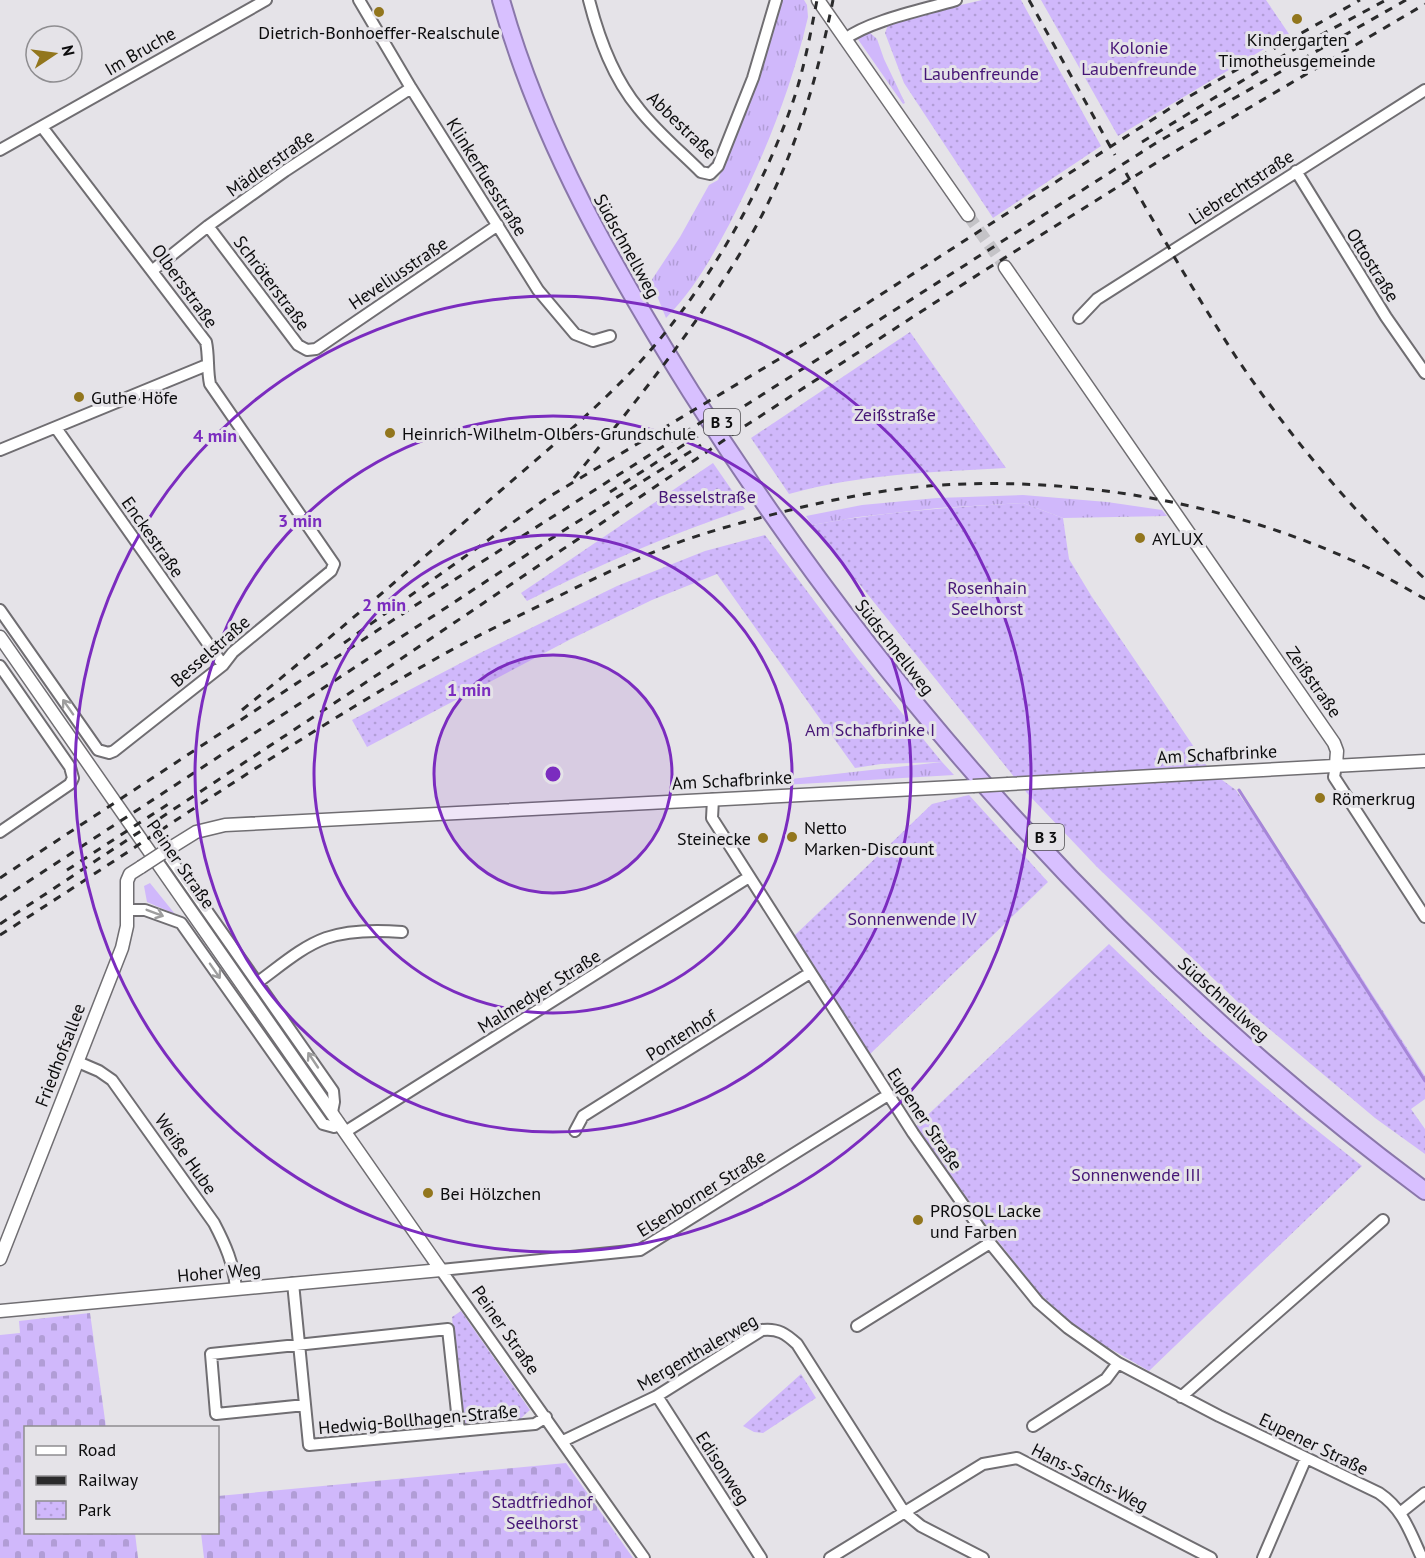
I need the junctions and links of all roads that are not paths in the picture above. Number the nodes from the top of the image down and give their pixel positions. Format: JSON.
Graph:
{"nodes":[{"id":1,"x":266,"y":0,"type":"edge"},
{"id":2,"x":359,"y":0,"type":"edge"},
{"id":3,"x":493,"y":0,"type":"edge"},
{"id":4,"x":501,"y":0,"type":"edge"},
{"id":5,"x":511,"y":0,"type":"edge"},
{"id":6,"x":589,"y":0,"type":"edge"},
{"id":7,"x":776,"y":0,"type":"edge"},
{"id":8,"x":818,"y":0,"type":"edge"},
{"id":9,"x":956,"y":0,"type":"edge"},
{"id":10,"x":845,"y":39,"type":"junction"},
{"id":11,"x":523,"y":70,"type":"junction"},
{"id":12,"x":411,"y":88,"type":"junction"},
{"id":13,"x":1425,"y":90,"type":"edge"},
{"id":14,"x":42,"y":127,"type":"junction"},
{"id":15,"x":0,"y":150,"type":"edge"},
{"id":16,"x":1296,"y":171,"type":"junction"},
{"id":17,"x":968,"y":215,"type":"tunnel mouth"},
{"id":18,"x":498,"y":225,"type":"junction"},
{"id":19,"x":208,"y":226,"type":"junction"},
{"id":20,"x":1005,"y":267,"type":"tunnel mouth"},
{"id":21,"x":153,"y":270,"type":"junction"},
{"id":22,"x":1079,"y":318,"type":"dead end"},
{"id":23,"x":610,"y":336,"type":"dead end"},
{"id":24,"x":315,"y":349,"type":"joint"},
{"id":25,"x":207,"y":366,"type":"junction"},
{"id":26,"x":1425,"y":372,"type":"edge"},
{"id":27,"x":56,"y":428,"type":"junction"},
{"id":28,"x":0,"y":450,"type":"edge"},
{"id":29,"x":334,"y":567,"type":"joint"},
{"id":30,"x":0,"y":610,"type":"edge"},
{"id":31,"x":0,"y":637,"type":"edge"},
{"id":32,"x":223,"y":665,"type":"junction"},
{"id":33,"x":0,"y":666,"type":"edge"},
{"id":34,"x":1425,"y":760,"type":"edge"},
{"id":35,"x":1336,"y":765,"type":"junction"},
{"id":36,"x":713,"y":799,"type":"junction"},
{"id":37,"x":0,"y":832,"type":"edge"},
{"id":38,"x":167,"y":854,"type":"junction"},
{"id":39,"x":141,"y":867,"type":"joint"},
{"id":40,"x":749,"y":876,"type":"junction"},
{"id":41,"x":128,"y":910,"type":"junction"},
{"id":42,"x":1425,"y":917,"type":"edge"},
{"id":43,"x":402,"y":932,"type":"dead end"},
{"id":44,"x":810,"y":973,"type":"junction"},
{"id":45,"x":258,"y":982,"type":"junction"},
{"id":46,"x":78,"y":1062,"type":"junction"},
{"id":47,"x":888,"y":1095,"type":"junction"},
{"id":48,"x":338,"y":1122,"type":"junction"},
{"id":49,"x":575,"y":1131,"type":"dead end"},
{"id":50,"x":1425,"y":1178,"type":"edge"},
{"id":51,"x":1425,"y":1191,"type":"edge"},
{"id":52,"x":1383,"y":1220,"type":"dead end"},
{"id":53,"x":990,"y":1243,"type":"junction"},
{"id":54,"x":0,"y":1259,"type":"edge"},
{"id":55,"x":441,"y":1270,"type":"junction"},
{"id":56,"x":293,"y":1283,"type":"junction"},
{"id":57,"x":236,"y":1289,"type":"junction"},
{"id":58,"x":0,"y":1311,"type":"edge"},
{"id":59,"x":857,"y":1326,"type":"dead end"},
{"id":60,"x":299,"y":1345,"type":"junction"},
{"id":61,"x":1118,"y":1363,"type":"junction"},
{"id":62,"x":657,"y":1396,"type":"junction"},
{"id":63,"x":1181,"y":1397,"type":"junction"},
{"id":64,"x":305,"y":1406,"type":"junction"},
{"id":65,"x":546,"y":1417,"type":"junction"},
{"id":66,"x":1033,"y":1426,"type":"dead end"},
{"id":67,"x":459,"y":1431,"type":"junction"},
{"id":68,"x":562,"y":1442,"type":"junction"},
{"id":69,"x":1306,"y":1458,"type":"junction"},
{"id":70,"x":1425,"y":1493,"type":"edge"},
{"id":71,"x":904,"y":1512,"type":"junction"},
{"id":72,"x":1400,"y":1513,"type":"junction"},
{"id":73,"x":644,"y":1558,"type":"edge"},
{"id":74,"x":761,"y":1558,"type":"edge"},
{"id":75,"x":830,"y":1558,"type":"edge"},
{"id":76,"x":983,"y":1558,"type":"edge"},
{"id":77,"x":1211,"y":1558,"type":"edge"},
{"id":78,"x":1263,"y":1558,"type":"edge"},
{"id":79,"x":1422,"y":1558,"type":"edge"}],
"edges":[{"from":1,"to":14,"type":"street","name":"Im Bruche"},
{"from":2,"to":12,"type":"street","name":"Klinkerfuesstraße"},
{"from":3,"to":11,"type":"highway"},
{"from":4,"to":11,"type":"highway","name":"Südschnellweg","number":"B 3"},
{"from":5,"to":50,"type":"highway","name":"Südschnellweg","number":"B 3"},
{"from":6,"to":7,"type":"street","name":"Abbestraße"},
{"from":8,"to":10,"type":"street"},
{"from":9,"to":10,"type":"street"},
{"from":10,"to":17,"type":"street"},
{"from":11,"to":51,"type":"highway","name":"Südschnellweg","number":"B 3"},
{"from":12,"to":18,"type":"street","name":"Klinkerfuesstraße"},
{"from":12,"to":19,"type":"street","name":"Mädlerstraße"},
{"from":13,"to":16,"type":"street","name":"Liebrechtstraße"},
{"from":14,"to":15,"type":"street","name":"Im Bruche"},
{"from":14,"to":21,"type":"street","name":"Olbersstraße"},
{"from":16,"to":22,"type":"street","name":"Liebrechtstraße"},
{"from":16,"to":26,"type":"street","name":"Ottostraße"},
{"from":18,"to":23,"type":"street","name":"Klinkerfuesstraße"},
{"from":18,"to":24,"type":"street","name":"Heveliusstraße"},
{"from":19,"to":21,"type":"street","name":"Mädlerstraße"},
{"from":19,"to":24,"type":"street","name":"Schröterstraße"},
{"from":20,"to":35,"type":"street","name":"Zeißstraße"},
{"from":21,"to":25,"type":"street","name":"Olbersstraße"},
{"from":25,"to":27,"type":"street"},
{"from":25,"to":29,"type":"street","name":"Olbersstraße"},
{"from":27,"to":28,"type":"street"},
{"from":27,"to":32,"type":"street","name":"Enckestraße"},
{"from":29,"to":32,"type":"street","name":"Besselstraße"},
{"from":32,"to":30,"type":"street","name":"Besselstraße","one_way":true},
{"from":31,"to":48,"type":"street","name":"Peiner Straße"},
{"from":33,"to":37,"type":"street"},
{"from":34,"to":35,"type":"street","name":"Am Schafbrinke"},
{"from":35,"to":36,"type":"street","name":"Am Schafbrinke","bridge":true},
{"from":35,"to":42,"type":"street"},
{"from":36,"to":38,"type":"street","name":"Am Schafbrinke"},
{"from":36,"to":40,"type":"street","name":"Eupener Straße"},
{"from":38,"to":39,"type":"street","name":"Am Schafbrinke","bridge":true},
{"from":38,"to":45,"type":"street","name":"Peiner Straße"},
{"from":39,"to":41,"type":"street","name":"Friedhofsallee"},
{"from":40,"to":44,"type":"street","name":"Eupener Straße"},
{"from":40,"to":48,"type":"street","name":"Malmedyer Straße"},
{"from":41,"to":46,"type":"street","name":"Friedhofsallee"},
{"from":41,"to":48,"type":"street","name":"Peiner Straße","one_way":true},
{"from":43,"to":45,"type":"street"},
{"from":44,"to":47,"type":"street","name":"Eupener Straße"},
{"from":44,"to":49,"type":"street","name":"Pontenhof"},
{"from":48,"to":45,"type":"street","name":"Peiner Straße","one_way":true},
{"from":46,"to":54,"type":"street","name":"Friedhofsallee"},
{"from":46,"to":57,"type":"street","name":"Weiße Hube"},
{"from":47,"to":53,"type":"street","name":"Eupener Straße"},
{"from":47,"to":55,"type":"street","name":"Elsenborner Straße"},
{"from":48,"to":55,"type":"street","name":"Peiner Straße"},
{"from":52,"to":63,"type":"street"},
{"from":53,"to":59,"type":"street"},
{"from":53,"to":61,"type":"street","name":"Eupener Straße"},
{"from":55,"to":56,"type":"street","name":"Hoher Weg"},
{"from":55,"to":65,"type":"street","name":"Peiner Straße"},
{"from":56,"to":57,"type":"street","name":"Hoher Weg"},
{"from":56,"to":60,"type":"street","name":"Hedwig-Bollhagen-Straße"},
{"from":57,"to":58,"type":"street","name":"Hoher Weg"},
{"from":60,"to":64,"type":"street","name":"Hedwig-Bollhagen-Straße"},
{"from":60,"to":64,"type":"street"},
{"from":60,"to":67,"type":"street"},
{"from":61,"to":63,"type":"street","name":"Eupener Straße"},
{"from":61,"to":66,"type":"street","name":"Hans-Sachs-Weg"},
{"from":62,"to":68,"type":"street","name":"Mergenthalerweg"},
{"from":62,"to":71,"type":"street","name":"Mergenthalerweg"},
{"from":62,"to":74,"type":"street","name":"Edisonweg"},
{"from":63,"to":69,"type":"street","name":"Eupener Straße"},
{"from":64,"to":67,"type":"street","name":"Hedwig-Bollhagen-Straße"},
{"from":65,"to":67,"type":"street","name":"Hedwig-Bollhagen-Straße"},
{"from":65,"to":68,"type":"street","name":"Peiner Straße"},
{"from":68,"to":73,"type":"street","name":"Peiner Straße"},
{"from":69,"to":72,"type":"street","name":"Eupener Straße"},
{"from":69,"to":78,"type":"street"},
{"from":70,"to":72,"type":"street"},
{"from":71,"to":75,"type":"street","name":"Hans-Sachs-Weg"},
{"from":71,"to":76,"type":"street"},
{"from":71,"to":77,"type":"street","name":"Hans-Sachs-Weg"},
{"from":72,"to":79,"type":"street"}]}
